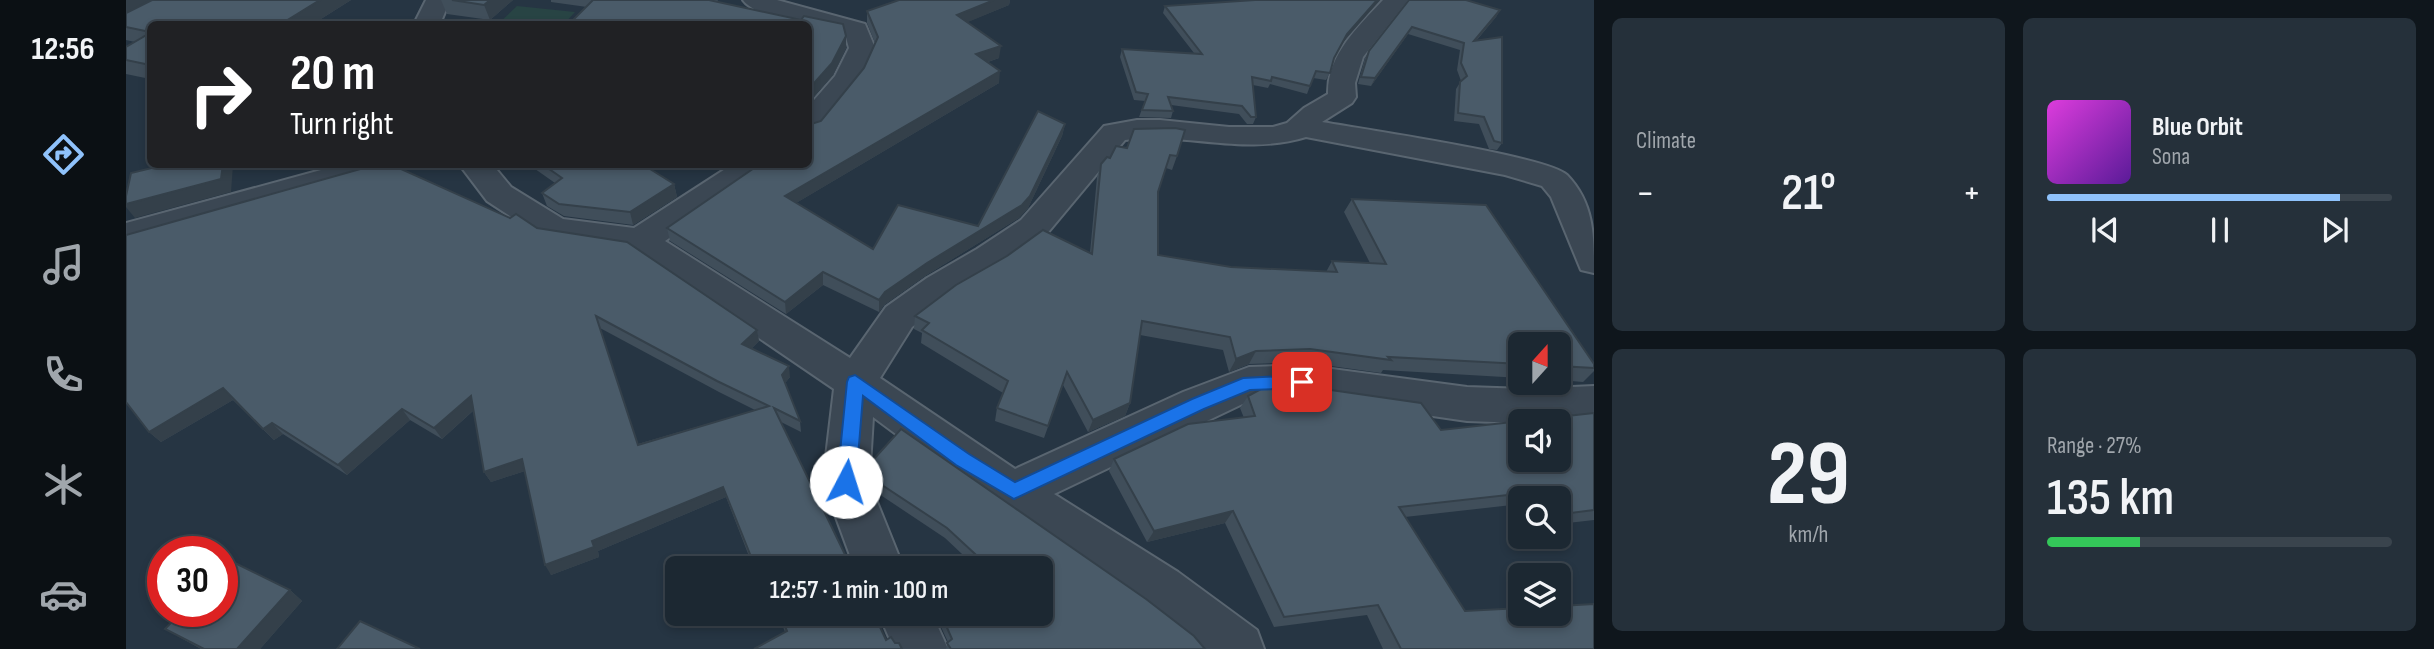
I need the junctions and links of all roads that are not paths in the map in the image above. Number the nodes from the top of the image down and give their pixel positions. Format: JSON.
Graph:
{"nodes":[{"id":1,"x":438,"y":0,"type":"edge"},
{"id":2,"x":755,"y":0,"type":"edge"},
{"id":3,"x":856,"y":0,"type":"edge"},
{"id":4,"x":1396,"y":0,"type":"edge"},
{"id":5,"x":428,"y":21,"type":"edge"},
{"id":6,"x":856,"y":29,"type":"junction"},
{"id":7,"x":812,"y":121,"type":"edge"},
{"id":8,"x":1302,"y":127,"type":"junction"},
{"id":9,"x":367,"y":168,"type":"edge"},
{"id":10,"x":477,"y":168,"type":"edge"},
{"id":11,"x":749,"y":168,"type":"edge"},
{"id":12,"x":126,"y":235,"type":"edge"},
{"id":13,"x":640,"y":241,"type":"junction"},
{"id":14,"x":1594,"y":261,"type":"edge"},
{"id":15,"x":855,"y":382,"type":"junction"},
{"id":16,"x":1594,"y":403,"type":"edge"},
{"id":17,"x":1014,"y":491,"type":"junction"},
{"id":18,"x":875,"y":556,"type":"edge"},
{"id":19,"x":910,"y":626,"type":"edge"},
{"id":20,"x":922,"y":649,"type":"edge"},
{"id":21,"x":1238,"y":649,"type":"edge"}],
"edges":[{"from":1,"to":5,"type":"street"},
{"from":2,"to":6,"type":"street"},
{"from":3,"to":6,"type":"street"},
{"from":4,"to":8,"type":"street"},
{"from":6,"to":7,"type":"street"},
{"from":8,"to":14,"type":"street"},
{"from":8,"to":15,"type":"street"},
{"from":9,"to":12,"type":"street"},
{"from":10,"to":13,"type":"street"},
{"from":11,"to":13,"type":"street"},
{"from":13,"to":15,"type":"street"},
{"from":15,"to":17,"type":"street"},
{"from":15,"to":18,"type":"street"},
{"from":16,"to":17,"type":"street"},
{"from":17,"to":21,"type":"street"},
{"from":19,"to":20,"type":"street"}]}
